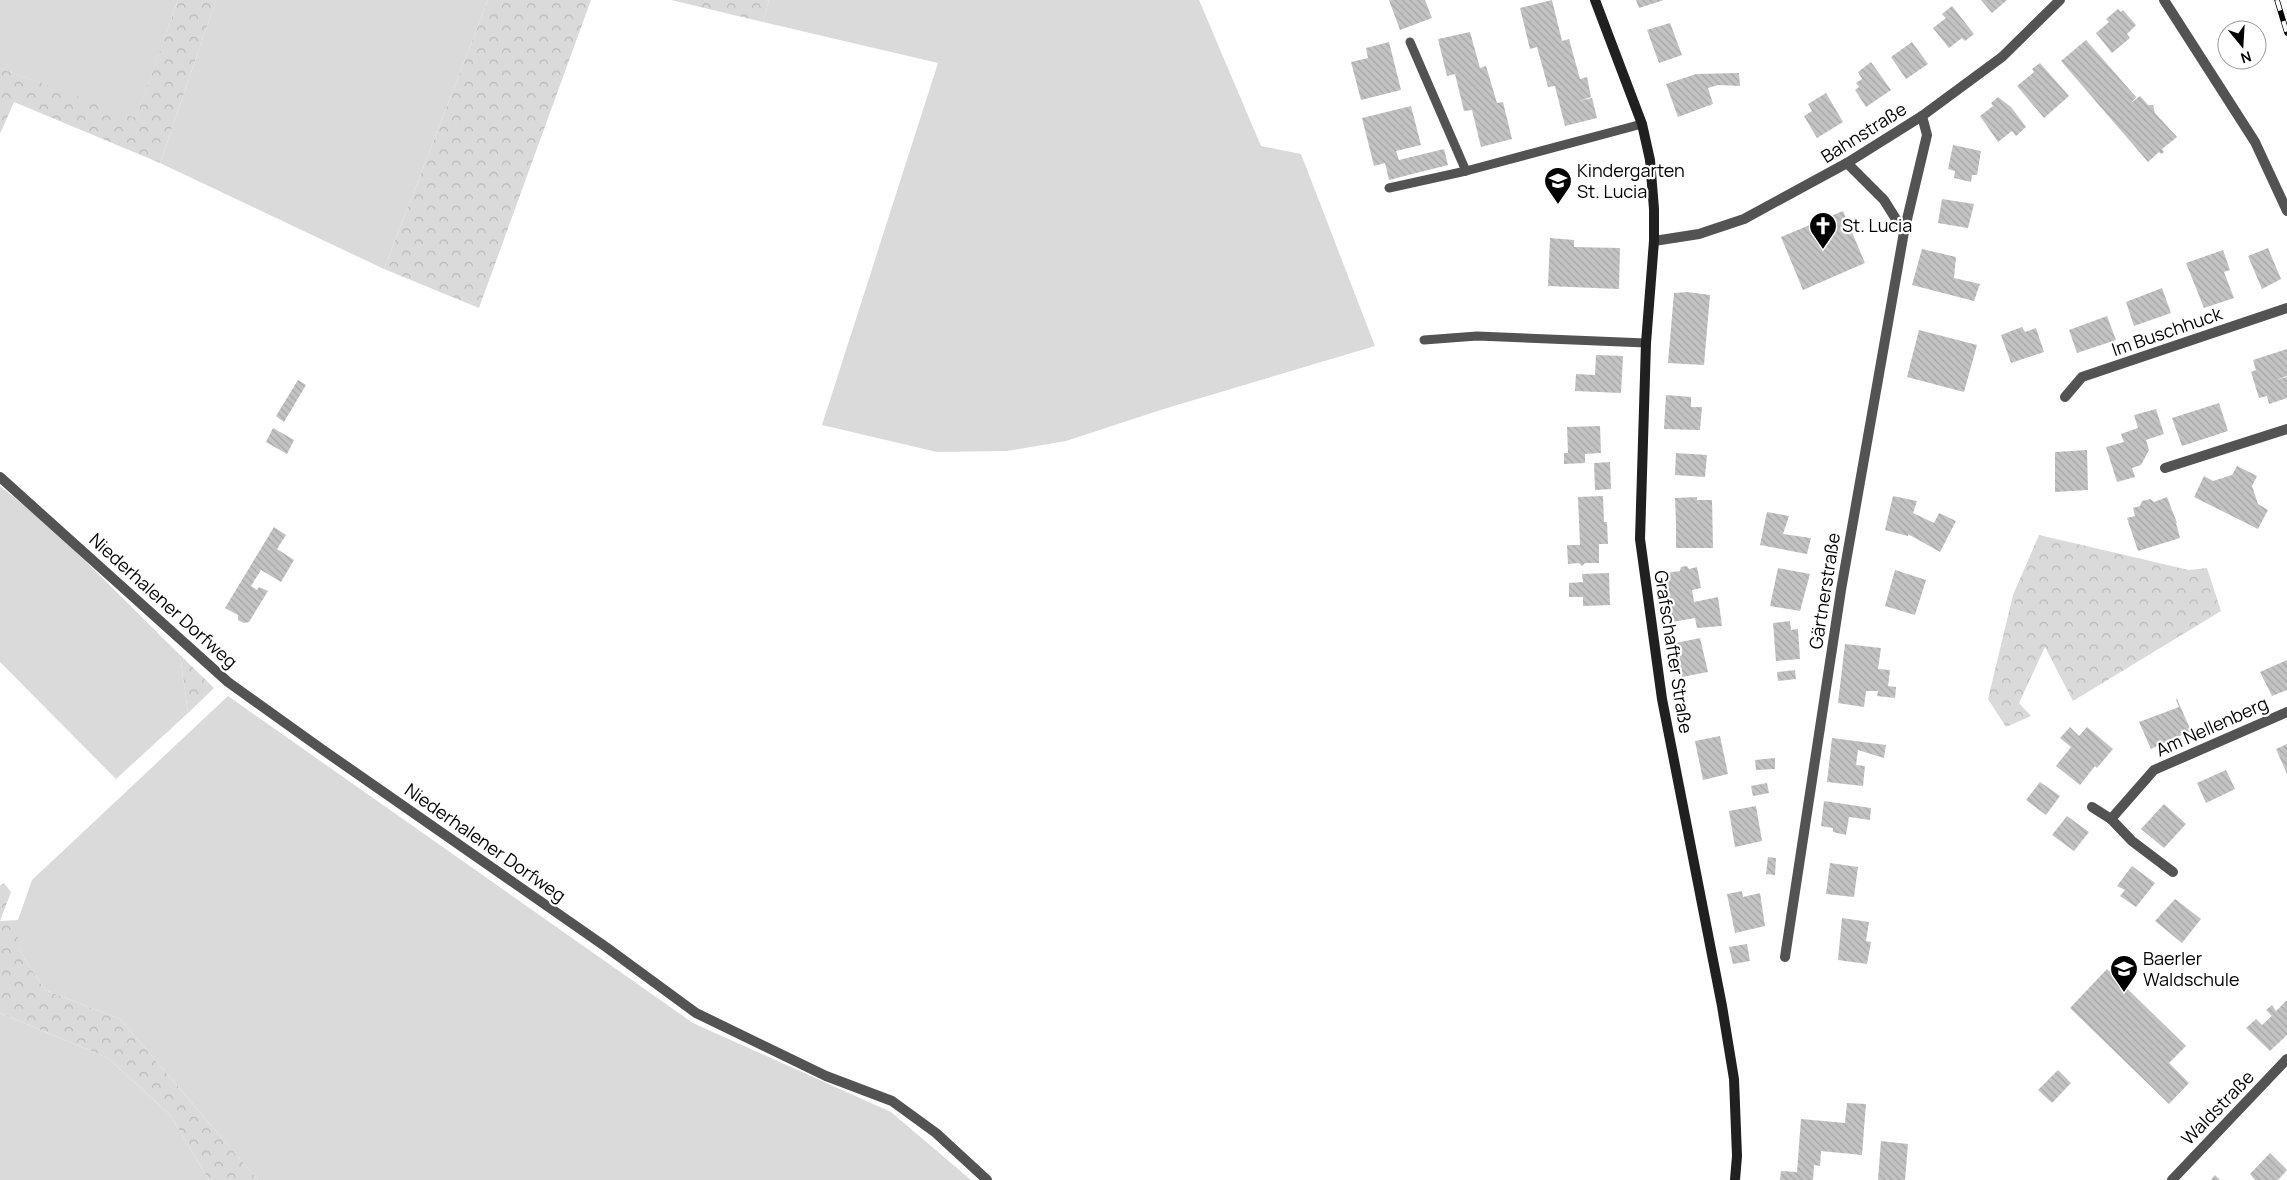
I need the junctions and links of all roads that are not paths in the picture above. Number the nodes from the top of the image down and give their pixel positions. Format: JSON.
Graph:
{"nodes":[{"id":1,"x":1595,"y":0,"type":"edge"},
{"id":2,"x":2060,"y":0,"type":"edge"},
{"id":3,"x":2164,"y":0,"type":"edge"},
{"id":4,"x":1410,"y":42,"type":"dead end"},
{"id":5,"x":1922,"y":116,"type":"junction"},
{"id":6,"x":1642,"y":124,"type":"junction"},
{"id":7,"x":1848,"y":164,"type":"junction"},
{"id":8,"x":1466,"y":171,"type":"junction"},
{"id":9,"x":1389,"y":188,"type":"dead end"},
{"id":10,"x":2287,"y":211,"type":"edge"},
{"id":11,"x":1904,"y":232,"type":"junction"},
{"id":12,"x":1654,"y":241,"type":"junction"},
{"id":13,"x":2287,"y":308,"type":"edge"},
{"id":14,"x":1424,"y":340,"type":"dead end"},
{"id":15,"x":1646,"y":343,"type":"junction"},
{"id":16,"x":2065,"y":397,"type":"dead end"},
{"id":17,"x":2287,"y":429,"type":"edge"},
{"id":18,"x":2165,"y":468,"type":"dead end"},
{"id":19,"x":0,"y":477,"type":"edge"},
{"id":20,"x":2287,"y":712,"type":"edge"},
{"id":21,"x":2092,"y":807,"type":"dead end"},
{"id":22,"x":2111,"y":819,"type":"junction"},
{"id":23,"x":2173,"y":872,"type":"dead end"},
{"id":24,"x":1785,"y":957,"type":"dead end"},
{"id":25,"x":2287,"y":1059,"type":"edge"},
{"id":26,"x":987,"y":1180,"type":"edge"},
{"id":27,"x":1735,"y":1180,"type":"edge"},
{"id":28,"x":2172,"y":1180,"type":"edge"}],
"edges":[{"from":1,"to":6,"type":"main road","name":"Grafschafter Straße"},
{"from":2,"to":5,"type":"street","name":"Bahnstraße"},
{"from":3,"to":10,"type":"street"},
{"from":4,"to":8,"type":"lane"},
{"from":5,"to":7,"type":"street","name":"Bahnstraße"},
{"from":5,"to":11,"type":"street","name":"Gärtnerstraße"},
{"from":6,"to":8,"type":"lane"},
{"from":6,"to":12,"type":"main road","name":"Grafschafter Straße"},
{"from":7,"to":11,"type":"street"},
{"from":7,"to":12,"type":"street","name":"Bahnstraße"},
{"from":8,"to":9,"type":"lane"},
{"from":11,"to":24,"type":"street","name":"Gärtnerstraße"},
{"from":12,"to":15,"type":"main road","name":"Grafschafter Straße"},
{"from":13,"to":16,"type":"street","name":"Im Buschhuck"},
{"from":14,"to":15,"type":"lane"},
{"from":15,"to":27,"type":"main road","name":"Grafschafter Straße"},
{"from":17,"to":18,"type":"street"},
{"from":19,"to":26,"type":"street","name":"Niederhalener Dorfweg"},
{"from":20,"to":22,"type":"street","name":"Am Nellenberg"},
{"from":21,"to":22,"type":"street"},
{"from":22,"to":23,"type":"street"},
{"from":25,"to":28,"type":"street","name":"Waldstraße"}]}
